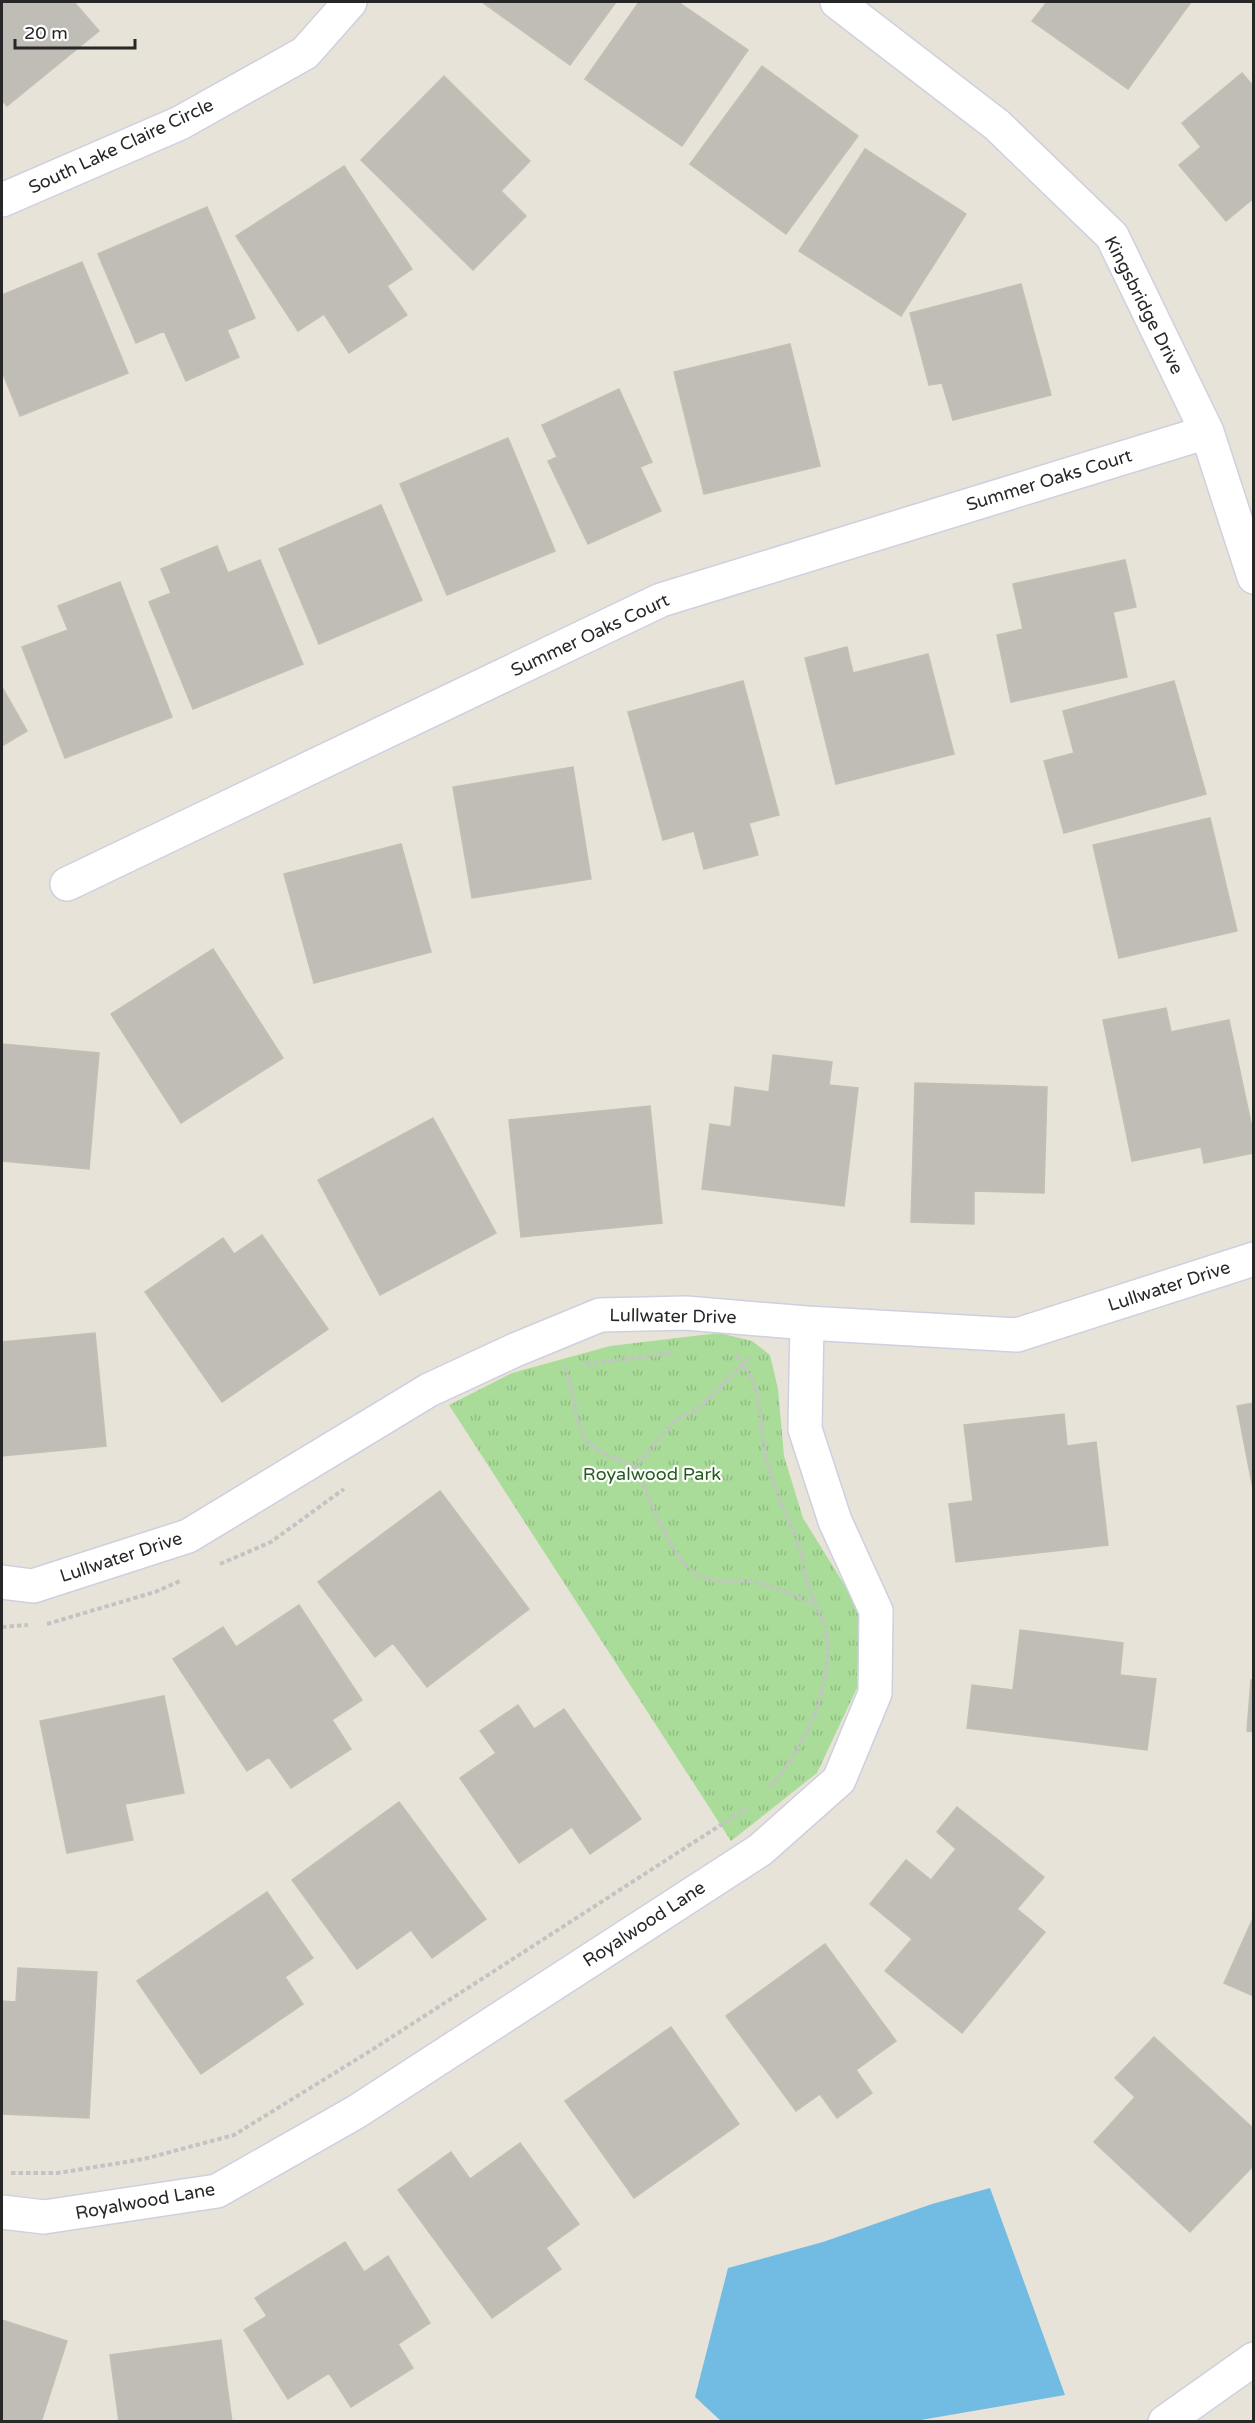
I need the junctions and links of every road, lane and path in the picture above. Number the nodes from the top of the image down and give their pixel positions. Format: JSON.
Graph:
{"nodes":[{"id":1,"x":350,"y":2,"type":"edge"},
{"id":2,"x":837,"y":2,"type":"edge"},
{"id":3,"x":2,"y":200,"type":"edge"},
{"id":4,"x":1207,"y":432,"type":"junction"},
{"id":5,"x":1254,"y":577,"type":"edge"},
{"id":6,"x":67,"y":884,"type":"dead end"},
{"id":7,"x":1254,"y":1259,"type":"edge"},
{"id":8,"x":797,"y":1322,"type":"junction"},
{"id":9,"x":729,"y":1351,"type":"dead end"},
{"id":10,"x":680,"y":1352,"type":"dead end"},
{"id":11,"x":743,"y":1363,"type":"junction"},
{"id":12,"x":585,"y":1364,"type":"dead end"},
{"id":13,"x":575,"y":1366,"type":"dead end"},
{"id":14,"x":565,"y":1367,"type":"junction"},
{"id":15,"x":555,"y":1371,"type":"dead end"},
{"id":16,"x":633,"y":1469,"type":"junction"},
{"id":17,"x":2,"y":1582,"type":"edge"},
{"id":18,"x":816,"y":1604,"type":"junction"},
{"id":19,"x":762,"y":1795,"type":"dead end"},
{"id":20,"x":755,"y":1803,"type":"dead end"},
{"id":21,"x":2,"y":2172,"type":"edge"},
{"id":22,"x":2,"y":2212,"type":"edge"},
{"id":23,"x":1254,"y":2359,"type":"edge"},
{"id":24,"x":1165,"y":2421,"type":"edge"}],
"edges":[{"from":1,"to":3,"type":"street","name":"South Lake Claire Circle"},
{"from":2,"to":4,"type":"street","name":"Kingsbridge Drive"},
{"from":4,"to":5,"type":"street","name":"Kingsbridge Drive"},
{"from":4,"to":6,"type":"street","name":"Summer Oaks Court"},
{"from":7,"to":8,"type":"street","name":"Lullwater Drive"},
{"from":8,"to":11,"type":"path"},
{"from":8,"to":17,"type":"street","name":"Lullwater Drive"},
{"from":8,"to":22,"type":"street","name":"Royalwood Lane"},
{"from":9,"to":11,"type":"path"},
{"from":10,"to":12,"type":"path"},
{"from":11,"to":16,"type":"path"},
{"from":11,"to":18,"type":"path"},
{"from":13,"to":14,"type":"path"},
{"from":14,"to":15,"type":"path"},
{"from":14,"to":16,"type":"path"},
{"from":16,"to":18,"type":"path"},
{"from":18,"to":19,"type":"path"},
{"from":20,"to":21,"type":"path"},
{"from":23,"to":24,"type":"street"}]}
